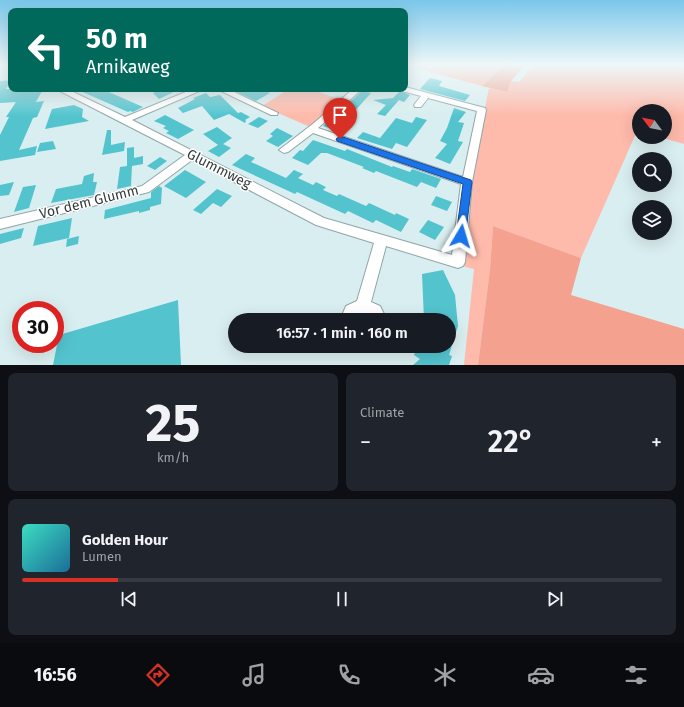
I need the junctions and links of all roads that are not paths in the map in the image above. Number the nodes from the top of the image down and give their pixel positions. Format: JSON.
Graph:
{"nodes":[{"id":1,"x":408,"y":89,"type":"edge"},
{"id":2,"x":66,"y":92,"type":"edge"},
{"id":3,"x":193,"y":92,"type":"edge"},
{"id":4,"x":228,"y":92,"type":"edge"},
{"id":5,"x":354,"y":92,"type":"edge"},
{"id":6,"x":426,"y":95,"type":"junction"},
{"id":7,"x":418,"y":105,"type":"dead end"},
{"id":8,"x":274,"y":113,"type":"dead end"},
{"id":9,"x":125,"y":120,"type":"junction"},
{"id":10,"x":311,"y":129,"type":"junction"},
{"id":11,"x":284,"y":150,"type":"dead end"},
{"id":12,"x":192,"y":154,"type":"junction"},
{"id":13,"x":468,"y":182,"type":"junction"},
{"id":14,"x":0,"y":224,"type":"edge"},
{"id":15,"x":382,"y":239,"type":"junction"},
{"id":16,"x":363,"y":306,"type":"junction"},
{"id":17,"x":350,"y":313,"type":"edge"},
{"id":18,"x":376,"y":313,"type":"edge"}],
"edges":[{"from":1,"to":6,"type":"street"},
{"from":2,"to":9,"type":"street","name":"Glummweg"},
{"from":3,"to":9,"type":"street"},
{"from":4,"to":8,"type":"street"},
{"from":5,"to":10,"type":"street"},
{"from":6,"to":7,"type":"street"},
{"from":6,"to":13,"type":"street"},
{"from":9,"to":12,"type":"street","name":"Glummweg"},
{"from":10,"to":11,"type":"street"},
{"from":10,"to":13,"type":"street"},
{"from":12,"to":14,"type":"street","name":"Vor dem Glumm"},
{"from":12,"to":15,"type":"street","name":"Glummweg"},
{"from":13,"to":15,"type":"street","name":"Glummweg"},
{"from":15,"to":16,"type":"street"},
{"from":16,"to":17,"type":"street"},
{"from":16,"to":18,"type":"street"}]}
